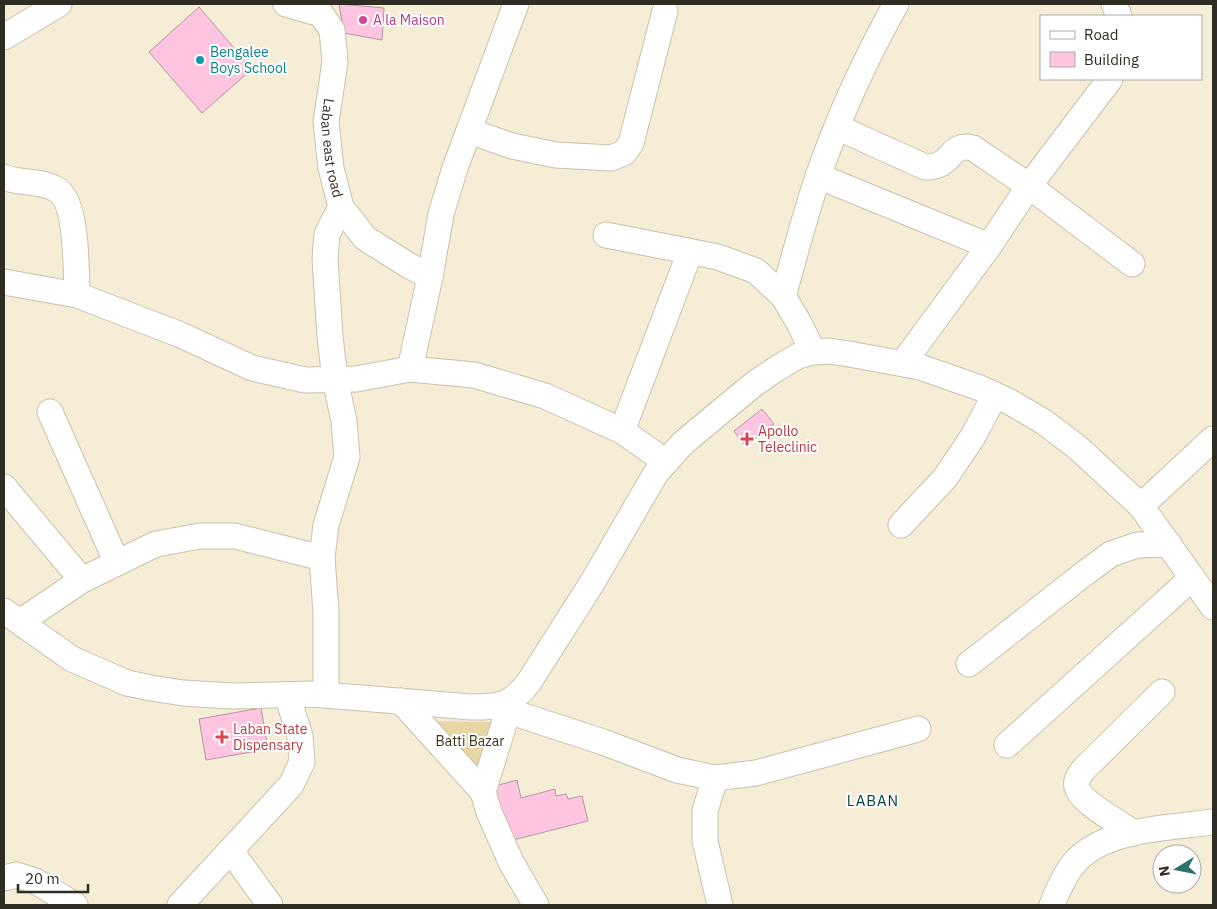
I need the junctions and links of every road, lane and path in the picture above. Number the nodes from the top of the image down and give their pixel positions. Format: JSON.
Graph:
{"nodes":[{"id":1,"x":59,"y":4,"type":"edge"},
{"id":2,"x":286,"y":4,"type":"edge"},
{"id":3,"x":516,"y":4,"type":"edge"},
{"id":4,"x":896,"y":4,"type":"edge"},
{"id":5,"x":665,"y":11,"type":"dead end"},
{"id":6,"x":4,"y":37,"type":"edge"},
{"id":7,"x":1109,"y":80,"type":"edge"},
{"id":8,"x":837,"y":127,"type":"junction"},
{"id":9,"x":469,"y":131,"type":"junction"},
{"id":10,"x":818,"y":176,"type":"junction"},
{"id":11,"x":4,"y":177,"type":"edge"},
{"id":12,"x":1029,"y":186,"type":"junction"},
{"id":13,"x":341,"y":206,"type":"junction"},
{"id":14,"x":606,"y":236,"type":"dead end"},
{"id":15,"x":990,"y":246,"type":"junction"},
{"id":16,"x":690,"y":252,"type":"junction"},
{"id":17,"x":1132,"y":264,"type":"dead end"},
{"id":18,"x":430,"y":277,"type":"junction"},
{"id":19,"x":4,"y":282,"type":"edge"},
{"id":20,"x":77,"y":295,"type":"junction"},
{"id":21,"x":783,"y":296,"type":"junction"},
{"id":22,"x":813,"y":352,"type":"junction"},
{"id":23,"x":903,"y":363,"type":"junction"},
{"id":24,"x":410,"y":370,"type":"junction"},
{"id":25,"x":335,"y":379,"type":"junction"},
{"id":26,"x":995,"y":395,"type":"junction"},
{"id":27,"x":50,"y":412,"type":"dead end"},
{"id":28,"x":622,"y":431,"type":"junction"},
{"id":29,"x":1213,"y":439,"type":"edge"},
{"id":30,"x":666,"y":462,"type":"junction"},
{"id":31,"x":4,"y":487,"type":"edge"},
{"id":32,"x":1141,"y":506,"type":"junction"},
{"id":33,"x":901,"y":525,"type":"dead end"},
{"id":34,"x":1169,"y":544,"type":"junction"},
{"id":35,"x":322,"y":558,"type":"junction"},
{"id":36,"x":117,"y":563,"type":"junction"},
{"id":37,"x":1192,"y":578,"type":"junction"},
{"id":38,"x":82,"y":580,"type":"junction"},
{"id":39,"x":1213,"y":607,"type":"edge"},
{"id":40,"x":12,"y":617,"type":"edge"},
{"id":41,"x":969,"y":664,"type":"dead end"},
{"id":42,"x":1162,"y":692,"type":"dead end"},
{"id":43,"x":287,"y":694,"type":"junction"},
{"id":44,"x":326,"y":695,"type":"junction"},
{"id":45,"x":401,"y":701,"type":"junction"},
{"id":46,"x":508,"y":706,"type":"junction"},
{"id":47,"x":918,"y":729,"type":"dead end"},
{"id":48,"x":1008,"y":745,"type":"dead end"},
{"id":49,"x":715,"y":778,"type":"junction"},
{"id":50,"x":483,"y":792,"type":"junction"},
{"id":51,"x":1213,"y":822,"type":"edge"},
{"id":52,"x":1134,"y":833,"type":"junction"},
{"id":53,"x":231,"y":851,"type":"junction"},
{"id":54,"x":4,"y":878,"type":"edge"},
{"id":55,"x":75,"y":905,"type":"edge"},
{"id":56,"x":180,"y":905,"type":"edge"},
{"id":57,"x":270,"y":905,"type":"edge"},
{"id":58,"x":536,"y":905,"type":"edge"},
{"id":59,"x":720,"y":905,"type":"edge"},
{"id":60,"x":1052,"y":905,"type":"edge"}],
"edges":[{"from":1,"to":6,"type":"street"},
{"from":2,"to":13,"type":"street","name":"Laban east road"},
{"from":3,"to":9,"type":"street"},
{"from":4,"to":8,"type":"street"},
{"from":5,"to":9,"type":"street"},
{"from":7,"to":12,"type":"street"},
{"from":8,"to":10,"type":"street"},
{"from":8,"to":12,"type":"street"},
{"from":9,"to":18,"type":"street"},
{"from":10,"to":15,"type":"street"},
{"from":10,"to":21,"type":"street"},
{"from":11,"to":20,"type":"street"},
{"from":12,"to":15,"type":"street"},
{"from":12,"to":17,"type":"street"},
{"from":13,"to":18,"type":"street","name":"Laban east road"},
{"from":13,"to":25,"type":"street"},
{"from":14,"to":16,"type":"street"},
{"from":15,"to":23,"type":"street"},
{"from":16,"to":21,"type":"street"},
{"from":16,"to":28,"type":"street"},
{"from":18,"to":24,"type":"street"},
{"from":19,"to":20,"type":"street"},
{"from":20,"to":25,"type":"street"},
{"from":21,"to":22,"type":"street"},
{"from":22,"to":23,"type":"street"},
{"from":22,"to":30,"type":"street"},
{"from":23,"to":26,"type":"street"},
{"from":24,"to":25,"type":"street"},
{"from":24,"to":28,"type":"street"},
{"from":25,"to":35,"type":"street"},
{"from":26,"to":32,"type":"street"},
{"from":26,"to":33,"type":"street"},
{"from":27,"to":36,"type":"street"},
{"from":28,"to":30,"type":"street"},
{"from":29,"to":32,"type":"street"},
{"from":30,"to":46,"type":"street"},
{"from":31,"to":38,"type":"street"},
{"from":32,"to":34,"type":"street"},
{"from":34,"to":37,"type":"street"},
{"from":34,"to":41,"type":"street"},
{"from":35,"to":36,"type":"street"},
{"from":35,"to":44,"type":"street"},
{"from":36,"to":38,"type":"street"},
{"from":37,"to":39,"type":"street"},
{"from":37,"to":48,"type":"street"},
{"from":38,"to":40,"type":"street"},
{"from":40,"to":43,"type":"street"},
{"from":42,"to":52,"type":"street"},
{"from":43,"to":44,"type":"street"},
{"from":43,"to":53,"type":"street"},
{"from":44,"to":45,"type":"street"},
{"from":45,"to":46,"type":"street"},
{"from":45,"to":50,"type":"street"},
{"from":46,"to":49,"type":"street"},
{"from":46,"to":50,"type":"street"},
{"from":47,"to":49,"type":"street"},
{"from":49,"to":59,"type":"street"},
{"from":50,"to":58,"type":"street"},
{"from":51,"to":52,"type":"street"},
{"from":52,"to":60,"type":"street"},
{"from":53,"to":56,"type":"street"},
{"from":53,"to":57,"type":"street"},
{"from":54,"to":55,"type":"street"}]}
